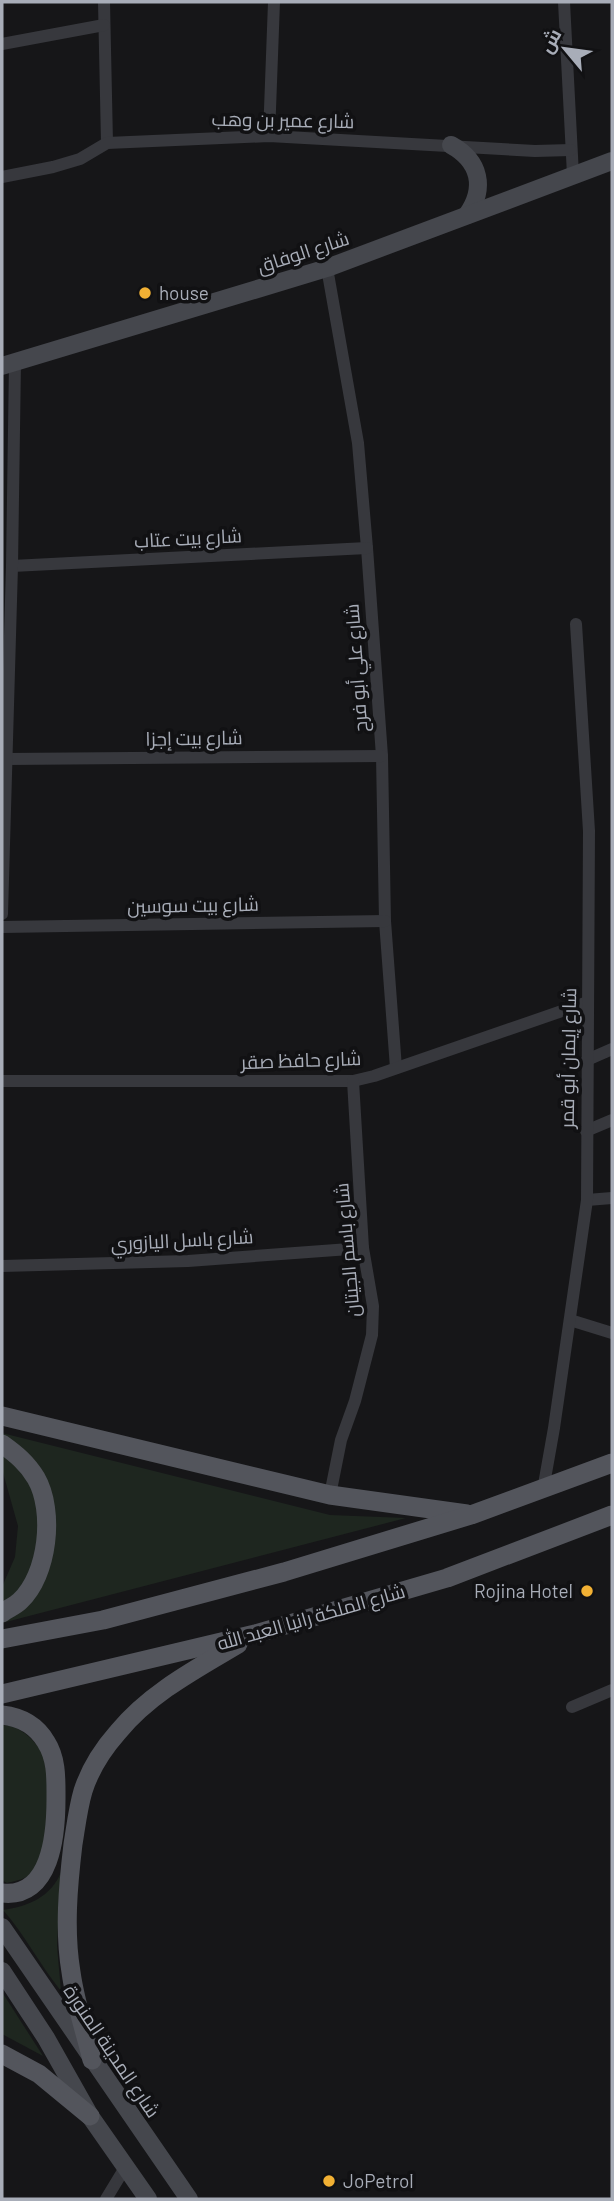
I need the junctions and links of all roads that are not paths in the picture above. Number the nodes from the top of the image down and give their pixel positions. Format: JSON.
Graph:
{"nodes":[{"id":1,"x":104,"y":2,"type":"edge"},
{"id":2,"x":274,"y":2,"type":"edge"},
{"id":3,"x":564,"y":2,"type":"edge"},
{"id":4,"x":104,"y":25,"type":"junction"},
{"id":5,"x":2,"y":44,"type":"edge"},
{"id":6,"x":269,"y":136,"type":"junction"},
{"id":7,"x":107,"y":143,"type":"junction"},
{"id":8,"x":451,"y":145,"type":"junction"},
{"id":9,"x":571,"y":150,"type":"junction"},
{"id":10,"x":612,"y":162,"type":"edge"},
{"id":11,"x":573,"y":175,"type":"junction"},
{"id":12,"x":2,"y":177,"type":"edge"},
{"id":13,"x":467,"y":215,"type":"junction"},
{"id":14,"x":327,"y":268,"type":"junction"},
{"id":15,"x":8,"y":364,"type":"edge"},
{"id":16,"x":367,"y":548,"type":"junction"},
{"id":17,"x":12,"y":566,"type":"junction"},
{"id":18,"x":576,"y":624,"type":"dead end"},
{"id":19,"x":382,"y":756,"type":"junction"},
{"id":20,"x":7,"y":759,"type":"junction"},
{"id":21,"x":2,"y":914,"type":"edge"},
{"id":22,"x":385,"y":921,"type":"junction"},
{"id":23,"x":2,"y":927,"type":"edge"},
{"id":24,"x":588,"y":1002,"type":"junction"},
{"id":25,"x":612,"y":1049,"type":"edge"},
{"id":26,"x":587,"y":1060,"type":"junction"},
{"id":27,"x":396,"y":1068,"type":"junction"},
{"id":28,"x":2,"y":1081,"type":"edge"},
{"id":29,"x":353,"y":1081,"type":"junction"},
{"id":30,"x":612,"y":1120,"type":"edge"},
{"id":31,"x":586,"y":1131,"type":"junction"},
{"id":32,"x":612,"y":1198,"type":"edge"},
{"id":33,"x":587,"y":1200,"type":"junction"},
{"id":34,"x":363,"y":1248,"type":"junction"},
{"id":35,"x":2,"y":1266,"type":"edge"},
{"id":36,"x":570,"y":1320,"type":"junction"},
{"id":37,"x":612,"y":1334,"type":"edge"},
{"id":38,"x":2,"y":1416,"type":"edge"},
{"id":39,"x":2,"y":1444,"type":"edge"},
{"id":40,"x":612,"y":1463,"type":"edge"},
{"id":41,"x":543,"y":1490,"type":"junction"},
{"id":42,"x":330,"y":1495,"type":"junction"},
{"id":43,"x":471,"y":1515,"type":"junction"},
{"id":44,"x":612,"y":1516,"type":"edge"},
{"id":45,"x":2,"y":1613,"type":"edge"},
{"id":46,"x":255,"y":1634,"type":"junction"},
{"id":47,"x":2,"y":1639,"type":"edge"},
{"id":48,"x":612,"y":1690,"type":"edge"},
{"id":49,"x":2,"y":1694,"type":"edge"},
{"id":50,"x":572,"y":1707,"type":"dead end"},
{"id":51,"x":2,"y":1715,"type":"edge"},
{"id":52,"x":2,"y":1892,"type":"edge"},
{"id":53,"x":2,"y":1927,"type":"edge"},
{"id":54,"x":2,"y":1972,"type":"edge"},
{"id":55,"x":2,"y":2054,"type":"edge"},
{"id":56,"x":92,"y":2060,"type":"junction"},
{"id":57,"x":90,"y":2116,"type":"junction"},
{"id":58,"x":126,"y":2166,"type":"junction"},
{"id":59,"x":106,"y":2199,"type":"edge"},
{"id":60,"x":148,"y":2199,"type":"edge"},
{"id":61,"x":189,"y":2199,"type":"edge"}],
"edges":[{"from":1,"to":4,"type":"street"},
{"from":2,"to":6,"type":"street"},
{"from":3,"to":9,"type":"street"},
{"from":4,"to":5,"type":"street"},
{"from":4,"to":7,"type":"street"},
{"from":6,"to":7,"type":"street","name":"شارع عمير بن وهب"},
{"from":6,"to":8,"type":"street","name":"شارع عمير بن وهب"},
{"from":7,"to":12,"type":"street","name":"شارع عمير بن وهب"},
{"from":8,"to":9,"type":"street","name":"شارع عمير بن وهب"},
{"from":8,"to":13,"type":"street"},
{"from":9,"to":11,"type":"street"},
{"from":10,"to":11,"type":"street","name":"شارع الوفاق"},
{"from":11,"to":13,"type":"street","name":"شارع الوفاق"},
{"from":13,"to":14,"type":"street","name":"شارع الوفاق"},
{"from":14,"to":15,"type":"street","name":"شارع الوفاق"},
{"from":14,"to":16,"type":"street","name":"شارع علي أبو فرح"},
{"from":15,"to":17,"type":"street"},
{"from":16,"to":17,"type":"street","name":"شارع بيت عتاب"},
{"from":16,"to":19,"type":"street","name":"شارع علي أبو فرح"},
{"from":17,"to":20,"type":"street"},
{"from":18,"to":24,"type":"street","name":"شارع إيمان أبو قمر"},
{"from":19,"to":20,"type":"street","name":"شارع بيت إجزا"},
{"from":19,"to":22,"type":"street","name":"شارع علي أبو فرح"},
{"from":20,"to":21,"type":"street"},
{"from":22,"to":23,"type":"street","name":"شارع بيت سوسين"},
{"from":22,"to":27,"type":"street","name":"شارع علي أبو فرح"},
{"from":24,"to":26,"type":"street","name":"شارع إيمان أبو قمر"},
{"from":24,"to":27,"type":"street","name":"شارع حافظ صقر"},
{"from":25,"to":26,"type":"street"},
{"from":26,"to":31,"type":"street","name":"شارع إيمان أبو قمر"},
{"from":27,"to":29,"type":"street","name":"شارع حافظ صقر"},
{"from":28,"to":29,"type":"street","name":"شارع حافظ صقر"},
{"from":29,"to":34,"type":"street","name":"شارع باسم الجيتان"},
{"from":30,"to":31,"type":"street"},
{"from":31,"to":33,"type":"street","name":"شارع إيمان أبو قمر"},
{"from":32,"to":33,"type":"street"},
{"from":33,"to":36,"type":"street","name":"شارع إيمان أبو قمر"},
{"from":34,"to":35,"type":"street","name":"شارع باسل اليازوري"},
{"from":34,"to":42,"type":"street","name":"شارع باسم الجيتان"},
{"from":36,"to":37,"type":"street"},
{"from":36,"to":41,"type":"street","name":"شارع إيمان أبو قمر"},
{"from":38,"to":42,"type":"main road"},
{"from":39,"to":45,"type":"main road"},
{"from":40,"to":41,"type":"main road"},
{"from":41,"to":43,"type":"main road"},
{"from":42,"to":43,"type":"main road"},
{"from":43,"to":47,"type":"main road"},
{"from":44,"to":46,"type":"main road","name":"شارع الملكة رانيا العبد الله"},
{"from":46,"to":49,"type":"main road","name":"شارع الملكة رانيا العبد الله"},
{"from":46,"to":56,"type":"main road"},
{"from":48,"to":50,"type":"street"},
{"from":51,"to":52,"type":"main road"},
{"from":53,"to":56,"type":"street","name":"شارع المدينة المنورة"},
{"from":54,"to":57,"type":"street"},
{"from":55,"to":57,"type":"main road"},
{"from":56,"to":61,"type":"street","name":"شارع المدينة المنورة"},
{"from":57,"to":58,"type":"street"},
{"from":58,"to":59,"type":"street"},
{"from":58,"to":60,"type":"street"}]}
